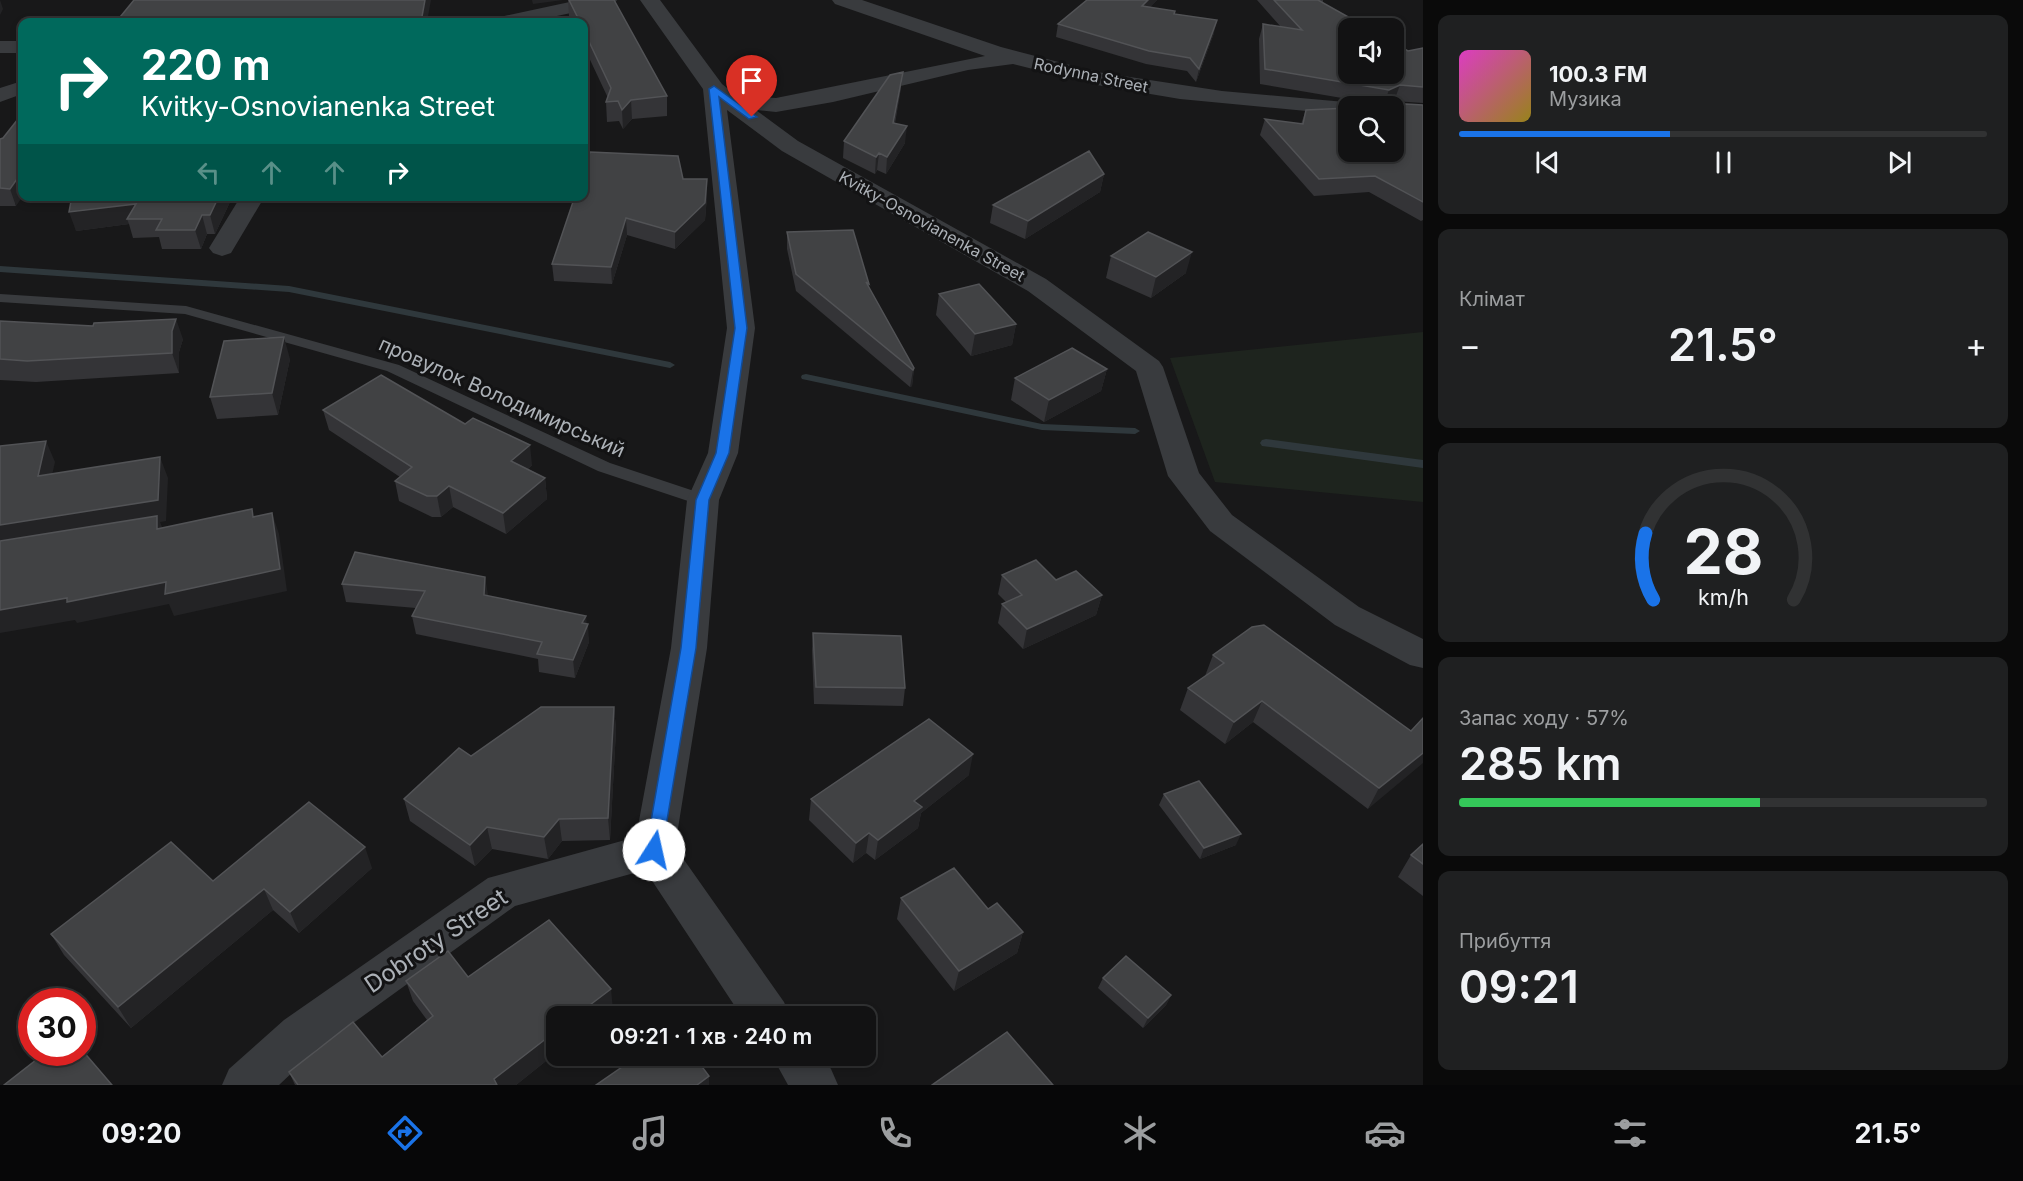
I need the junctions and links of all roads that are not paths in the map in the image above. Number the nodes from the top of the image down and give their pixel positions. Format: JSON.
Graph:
{"nodes":[{"id":1,"x":607,"y":0,"type":"edge"},
{"id":2,"x":650,"y":0,"type":"edge"},
{"id":3,"x":842,"y":0,"type":"edge"},
{"id":4,"x":521,"y":18,"type":"edge"},
{"id":5,"x":0,"y":47,"type":"edge"},
{"id":6,"x":18,"y":47,"type":"edge"},
{"id":7,"x":1015,"y":58,"type":"junction"},
{"id":8,"x":18,"y":88,"type":"edge"},
{"id":9,"x":714,"y":89,"type":"junction"},
{"id":10,"x":0,"y":95,"type":"edge"},
{"id":11,"x":1338,"y":108,"type":"edge"},
{"id":12,"x":249,"y":201,"type":"edge"},
{"id":13,"x":222,"y":248,"type":"dead end"},
{"id":14,"x":0,"y":298,"type":"edge"},
{"id":15,"x":703,"y":500,"type":"junction"},
{"id":16,"x":1423,"y":655,"type":"edge"},
{"id":17,"x":654,"y":850,"type":"junction"},
{"id":18,"x":760,"y":1006,"type":"edge"},
{"id":19,"x":802,"y":1066,"type":"edge"},
{"id":20,"x":245,"y":1085,"type":"edge"},
{"id":21,"x":815,"y":1085,"type":"edge"}],
"edges":[{"from":1,"to":4,"type":"street"},
{"from":2,"to":9,"type":"street","name":"Kvitky-Osnovianenka Street"},
{"from":3,"to":7,"type":"street","name":"Rodynna Street"},
{"from":5,"to":6,"type":"street"},
{"from":7,"to":9,"type":"street"},
{"from":7,"to":11,"type":"street","name":"Rodynna Street"},
{"from":8,"to":10,"type":"street"},
{"from":9,"to":15,"type":"street","name":"Kvitky-Osnovianenka Street"},
{"from":9,"to":16,"type":"street","name":"Kvitky-Osnovianenka Street"},
{"from":12,"to":13,"type":"street"},
{"from":14,"to":15,"type":"lane","name":"провулок Володимирський"},
{"from":15,"to":17,"type":"street","name":"Kvitky-Osnovianenka Street"},
{"from":17,"to":18,"type":"street"},
{"from":17,"to":20,"type":"street","name":"Dobroty Street"},
{"from":19,"to":21,"type":"street"}]}
